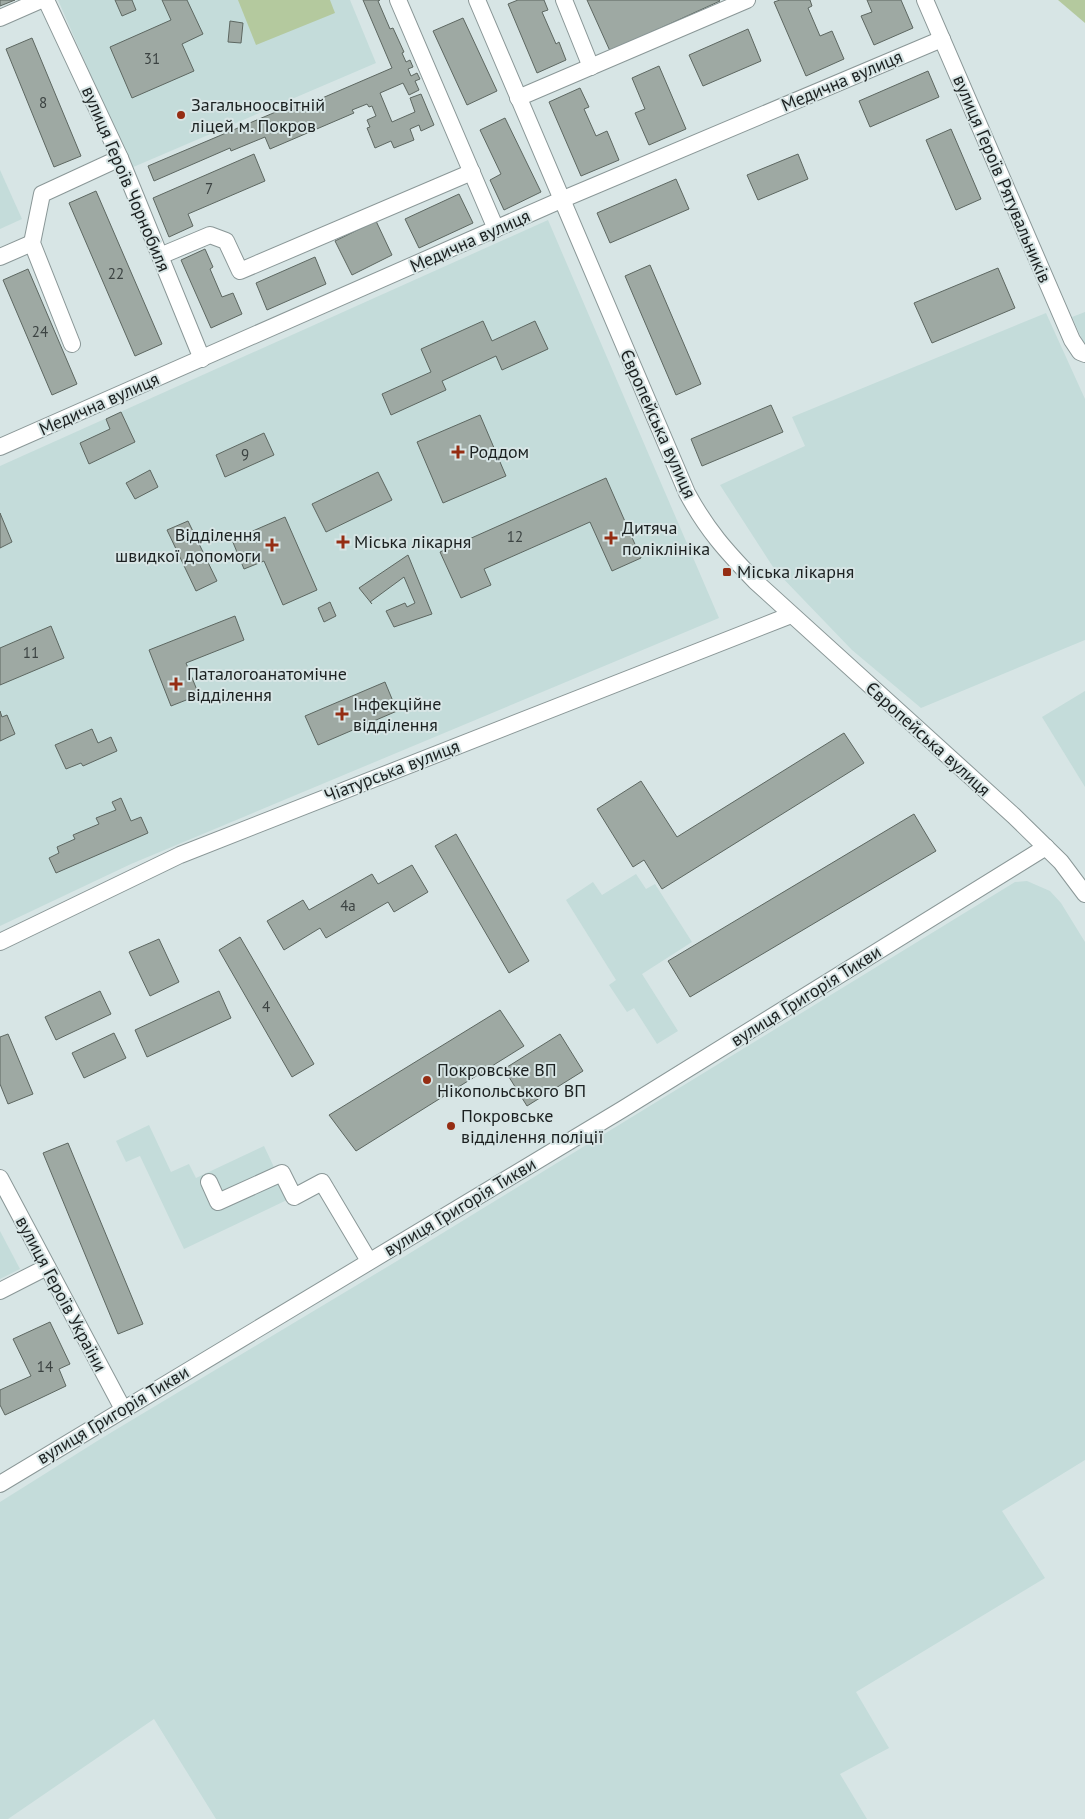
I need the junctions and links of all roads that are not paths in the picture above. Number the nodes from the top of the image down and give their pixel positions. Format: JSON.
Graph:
{"nodes":[{"id":1,"x":41,"y":0,"type":"edge"},
{"id":2,"x":46,"y":0,"type":"edge"},
{"id":3,"x":398,"y":0,"type":"edge"},
{"id":4,"x":477,"y":0,"type":"edge"},
{"id":5,"x":564,"y":0,"type":"edge"},
{"id":6,"x":747,"y":0,"type":"edge"},
{"id":7,"x":925,"y":0,"type":"edge"},
{"id":8,"x":0,"y":18,"type":"edge"},
{"id":9,"x":942,"y":39,"type":"junction"},
{"id":10,"x":591,"y":67,"type":"junction"},
{"id":11,"x":518,"y":98,"type":"junction"},
{"id":12,"x":120,"y":158,"type":"junction"},
{"id":13,"x":472,"y":172,"type":"junction"},
{"id":14,"x":561,"y":200,"type":"junction"},
{"id":15,"x":496,"y":229,"type":"junction"},
{"id":16,"x":32,"y":243,"type":"junction"},
{"id":17,"x":160,"y":256,"type":"junction"},
{"id":18,"x":0,"y":257,"type":"edge"},
{"id":19,"x":72,"y":344,"type":"dead end"},
{"id":20,"x":1085,"y":354,"type":"edge"},
{"id":21,"x":202,"y":359,"type":"junction"},
{"id":22,"x":0,"y":448,"type":"edge"},
{"id":23,"x":791,"y":615,"type":"junction"},
{"id":24,"x":1046,"y":847,"type":"junction"},
{"id":25,"x":1085,"y":894,"type":"edge"},
{"id":26,"x":0,"y":942,"type":"edge"},
{"id":27,"x":209,"y":1182,"type":"dead end"},
{"id":28,"x":1,"y":1183,"type":"edge"},
{"id":29,"x":369,"y":1261,"type":"junction"},
{"id":30,"x":47,"y":1267,"type":"junction"},
{"id":31,"x":0,"y":1291,"type":"edge"},
{"id":32,"x":123,"y":1409,"type":"junction"},
{"id":33,"x":0,"y":1484,"type":"edge"}],
"edges":[{"from":1,"to":8,"type":"street"},
{"from":2,"to":12,"type":"street","name":"вулиця Героїв Чорнобиля"},
{"from":3,"to":13,"type":"street"},
{"from":4,"to":11,"type":"street","name":"Європейська вулиця"},
{"from":5,"to":10,"type":"street"},
{"from":6,"to":10,"type":"street"},
{"from":7,"to":9,"type":"street","name":"вулиця Героїв Рятувальників"},
{"from":9,"to":14,"type":"street","name":"Медична вулиця"},
{"from":9,"to":20,"type":"street","name":"вулиця Героїв Рятувальників"},
{"from":10,"to":11,"type":"street"},
{"from":11,"to":14,"type":"street","name":"Європейська вулиця"},
{"from":12,"to":16,"type":"street"},
{"from":12,"to":17,"type":"street","name":"вулиця Героїв Чорнобиля"},
{"from":13,"to":15,"type":"street"},
{"from":13,"to":17,"type":"street"},
{"from":14,"to":15,"type":"street","name":"Медична вулиця"},
{"from":14,"to":23,"type":"street","name":"Європейська вулиця"},
{"from":15,"to":21,"type":"street","name":"Медична вулиця"},
{"from":16,"to":18,"type":"street"},
{"from":16,"to":19,"type":"street"},
{"from":17,"to":21,"type":"street","name":"вулиця Героїв Чорнобиля"},
{"from":21,"to":22,"type":"street","name":"Медична вулиця"},
{"from":23,"to":24,"type":"street","name":"Європейська вулиця"},
{"from":23,"to":26,"type":"street","name":"Чіатурська вулиця"},
{"from":24,"to":25,"type":"street","name":"Європейська вулиця"},
{"from":24,"to":29,"type":"street","name":"вулиця Григорія Тикви"},
{"from":27,"to":29,"type":"street"},
{"from":28,"to":30,"type":"street","name":"вулиця Героїв України"},
{"from":29,"to":32,"type":"street","name":"вулиця Григорія Тикви"},
{"from":30,"to":31,"type":"street"},
{"from":30,"to":32,"type":"street","name":"вулиця Героїв України"},
{"from":32,"to":33,"type":"street","name":"вулиця Григорія Тикви"}]}
